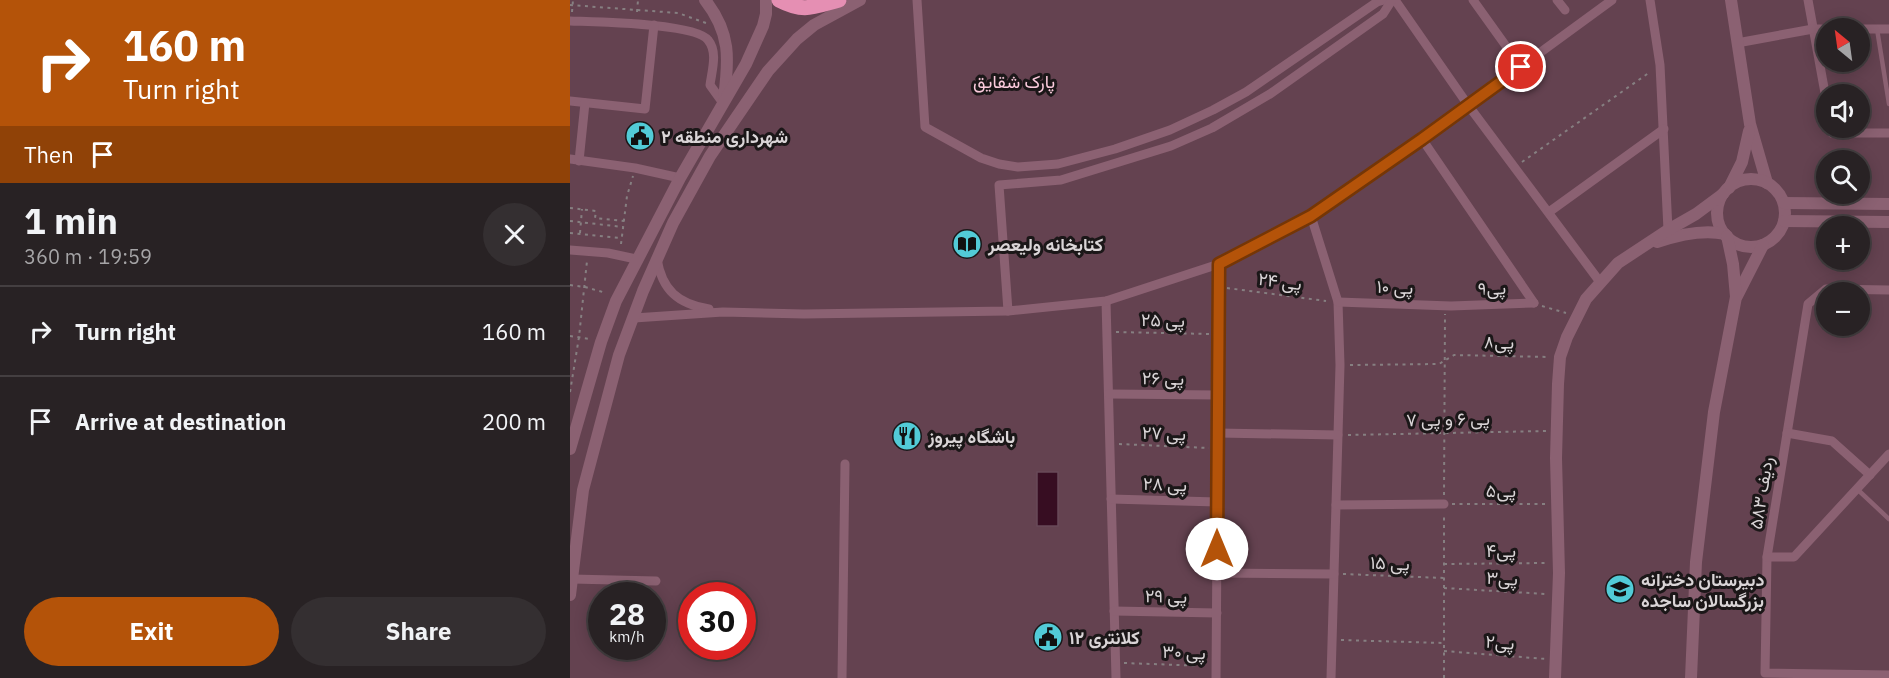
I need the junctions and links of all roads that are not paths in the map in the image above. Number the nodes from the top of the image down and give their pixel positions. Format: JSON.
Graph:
{"nodes":[{"id":1,"x":705,"y":0,"type":"edge"},
{"id":2,"x":766,"y":0,"type":"edge"},
{"id":3,"x":779,"y":0,"type":"edge"},
{"id":4,"x":839,"y":0,"type":"edge"},
{"id":5,"x":861,"y":0,"type":"edge"},
{"id":6,"x":917,"y":0,"type":"edge"},
{"id":7,"x":1384,"y":0,"type":"edge"},
{"id":8,"x":1393,"y":0,"type":"edge"},
{"id":9,"x":1473,"y":0,"type":"edge"},
{"id":10,"x":1557,"y":0,"type":"edge"},
{"id":11,"x":1612,"y":0,"type":"edge"},
{"id":12,"x":1650,"y":0,"type":"edge"},
{"id":13,"x":1731,"y":0,"type":"edge"},
{"id":14,"x":1808,"y":0,"type":"edge"},
{"id":15,"x":1565,"y":10,"type":"dead end"},
{"id":16,"x":570,"y":21,"type":"edge"},
{"id":17,"x":654,"y":25,"type":"junction"},
{"id":18,"x":1813,"y":28,"type":"junction"},
{"id":19,"x":1816,"y":28,"type":"edge"},
{"id":20,"x":1870,"y":29,"type":"edge"},
{"id":21,"x":1877,"y":29,"type":"junction"},
{"id":22,"x":1889,"y":29,"type":"edge"},
{"id":23,"x":1737,"y":44,"type":"junction"},
{"id":24,"x":1521,"y":67,"type":"junction"},
{"id":25,"x":1823,"y":84,"type":"edge"},
{"id":26,"x":570,"y":101,"type":"edge"},
{"id":27,"x":585,"y":103,"type":"junction"},
{"id":28,"x":723,"y":103,"type":"junction"},
{"id":29,"x":1889,"y":104,"type":"edge"},
{"id":30,"x":1468,"y":105,"type":"junction"},
{"id":31,"x":738,"y":113,"type":"junction"},
{"id":32,"x":1750,"y":124,"type":"junction"},
{"id":33,"x":1664,"y":129,"type":"junction"},
{"id":34,"x":1870,"y":132,"type":"edge"},
{"id":35,"x":1889,"y":133,"type":"edge"},
{"id":36,"x":1422,"y":139,"type":"junction"},
{"id":37,"x":575,"y":160,"type":"edge"},
{"id":38,"x":680,"y":178,"type":"junction"},
{"id":39,"x":1767,"y":183,"type":"junction"},
{"id":40,"x":1726,"y":191,"type":"junction"},
{"id":41,"x":1784,"y":203,"type":"junction"},
{"id":42,"x":1889,"y":204,"type":"edge"},
{"id":43,"x":1549,"y":212,"type":"junction"},
{"id":44,"x":1311,"y":216,"type":"junction"},
{"id":45,"x":1784,"y":221,"type":"junction"},
{"id":46,"x":1889,"y":222,"type":"edge"},
{"id":47,"x":1668,"y":230,"type":"junction"},
{"id":48,"x":1726,"y":235,"type":"junction"},
{"id":49,"x":1763,"y":245,"type":"junction"},
{"id":50,"x":1639,"y":248,"type":"junction"},
{"id":51,"x":570,"y":250,"type":"edge"},
{"id":52,"x":636,"y":259,"type":"junction"},
{"id":53,"x":657,"y":259,"type":"junction"},
{"id":54,"x":1219,"y":264,"type":"junction"},
{"id":55,"x":1600,"y":282,"type":"junction"},
{"id":56,"x":1889,"y":290,"type":"edge"},
{"id":57,"x":1736,"y":297,"type":"junction"},
{"id":58,"x":1106,"y":301,"type":"junction"},
{"id":59,"x":1338,"y":302,"type":"junction"},
{"id":60,"x":1448,"y":306,"type":"joint"},
{"id":61,"x":1008,"y":311,"type":"junction"},
{"id":62,"x":723,"y":312,"type":"junction"},
{"id":63,"x":634,"y":318,"type":"junction"},
{"id":64,"x":1109,"y":394,"type":"junction"},
{"id":65,"x":1218,"y":395,"type":"junction"},
{"id":66,"x":1218,"y":433,"type":"junction"},
{"id":67,"x":1787,"y":433,"type":"junction"},
{"id":68,"x":1338,"y":435,"type":"junction"},
{"id":69,"x":570,"y":448,"type":"edge"},
{"id":70,"x":1889,"y":454,"type":"edge"},
{"id":71,"x":845,"y":464,"type":"dead end"},
{"id":72,"x":1870,"y":475,"type":"junction"},
{"id":73,"x":1857,"y":489,"type":"junction"},
{"id":74,"x":1111,"y":499,"type":"junction"},
{"id":75,"x":1217,"y":502,"type":"junction"},
{"id":76,"x":1444,"y":504,"type":"road end"},
{"id":77,"x":1336,"y":505,"type":"junction"},
{"id":78,"x":1889,"y":519,"type":"edge"},
{"id":79,"x":1767,"y":557,"type":"junction"},
{"id":80,"x":1217,"y":573,"type":"junction"},
{"id":81,"x":1334,"y":574,"type":"junction"},
{"id":82,"x":572,"y":579,"type":"junction"},
{"id":83,"x":656,"y":581,"type":"dead end"},
{"id":84,"x":570,"y":595,"type":"edge"},
{"id":85,"x":1114,"y":611,"type":"junction"},
{"id":86,"x":1217,"y":613,"type":"junction"},
{"id":87,"x":1889,"y":675,"type":"edge"},
{"id":88,"x":1555,"y":677,"type":"edge"},
{"id":89,"x":842,"y":678,"type":"edge"},
{"id":90,"x":1116,"y":678,"type":"edge"},
{"id":91,"x":1216,"y":678,"type":"edge"},
{"id":92,"x":1331,"y":678,"type":"edge"},
{"id":93,"x":1691,"y":678,"type":"edge"}],
"edges":[{"from":1,"to":28,"type":"street"},
{"from":2,"to":28,"type":"street"},
{"from":3,"to":4,"type":"main road"},
{"from":5,"to":31,"type":"street"},
{"from":6,"to":7,"type":"street"},
{"from":8,"to":30,"type":"street"},
{"from":8,"to":61,"type":"street"},
{"from":9,"to":24,"type":"street"},
{"from":10,"to":15,"type":"street"},
{"from":11,"to":24,"type":"street"},
{"from":12,"to":33,"type":"street"},
{"from":13,"to":23,"type":"street"},
{"from":14,"to":18,"type":"street"},
{"from":16,"to":17,"type":"street"},
{"from":17,"to":27,"type":"street"},
{"from":17,"to":28,"type":"street"},
{"from":18,"to":19,"type":"street"},
{"from":18,"to":23,"type":"street"},
{"from":18,"to":25,"type":"street"},
{"from":20,"to":21,"type":"street"},
{"from":21,"to":22,"type":"street"},
{"from":21,"to":29,"type":"lane"},
{"from":23,"to":32,"type":"street"},
{"from":24,"to":30,"type":"street"},
{"from":26,"to":27,"type":"street"},
{"from":27,"to":37,"type":"street"},
{"from":28,"to":31,"type":"street"},
{"from":28,"to":38,"type":"street"},
{"from":30,"to":36,"type":"street"},
{"from":30,"to":43,"type":"street"},
{"from":31,"to":53,"type":"street"},
{"from":32,"to":39,"type":"street"},
{"from":32,"to":40,"type":"street"},
{"from":33,"to":43,"type":"street"},
{"from":33,"to":47,"type":"street"},
{"from":34,"to":35,"type":"street"},
{"from":36,"to":44,"type":"street"},
{"from":36,"to":60,"type":"street","name":"پی۹"},
{"from":37,"to":38,"type":"street"},
{"from":38,"to":52,"type":"street"},
{"from":39,"to":40,"type":"street"},
{"from":39,"to":41,"type":"street"},
{"from":40,"to":47,"type":"street"},
{"from":40,"to":48,"type":"street"},
{"from":41,"to":42,"type":"street"},
{"from":41,"to":45,"type":"street"},
{"from":43,"to":55,"type":"street"},
{"from":44,"to":54,"type":"street"},
{"from":44,"to":59,"type":"street"},
{"from":45,"to":46,"type":"street"},
{"from":45,"to":49,"type":"street"},
{"from":47,"to":50,"type":"street"},
{"from":48,"to":49,"type":"street"},
{"from":48,"to":50,"type":"street"},
{"from":48,"to":57,"type":"street"},
{"from":49,"to":57,"type":"street"},
{"from":50,"to":55,"type":"street"},
{"from":51,"to":52,"type":"street"},
{"from":52,"to":69,"type":"street"},
{"from":53,"to":62,"type":"street"},
{"from":53,"to":63,"type":"street"},
{"from":54,"to":58,"type":"street"},
{"from":54,"to":65,"type":"street"},
{"from":55,"to":88,"type":"street"},
{"from":56,"to":67,"type":"street","name":"ردیف ۵۸۳"},
{"from":57,"to":93,"type":"street"},
{"from":58,"to":61,"type":"street"},
{"from":58,"to":64,"type":"street"},
{"from":59,"to":60,"type":"street","name":"پی ۱۰"},
{"from":59,"to":68,"type":"street"},
{"from":61,"to":62,"type":"street"},
{"from":62,"to":63,"type":"street"},
{"from":63,"to":82,"type":"street"},
{"from":64,"to":65,"type":"street","name":"پی ۲۶"},
{"from":64,"to":74,"type":"street"},
{"from":65,"to":66,"type":"street"},
{"from":66,"to":68,"type":"street"},
{"from":66,"to":75,"type":"street"},
{"from":67,"to":72,"type":"street"},
{"from":67,"to":79,"type":"street","name":"ردیف ۵۸۳"},
{"from":68,"to":77,"type":"street"},
{"from":70,"to":72,"type":"street"},
{"from":71,"to":89,"type":"street"},
{"from":72,"to":73,"type":"street"},
{"from":73,"to":78,"type":"lane"},
{"from":73,"to":79,"type":"street"},
{"from":74,"to":75,"type":"street","name":"پی ۲۸"},
{"from":74,"to":85,"type":"street"},
{"from":75,"to":80,"type":"street"},
{"from":76,"to":77,"type":"street"},
{"from":77,"to":81,"type":"street"},
{"from":79,"to":87,"type":"street","name":"ردیف ۵۸۳"},
{"from":80,"to":81,"type":"street"},
{"from":80,"to":86,"type":"street"},
{"from":81,"to":92,"type":"street"},
{"from":82,"to":83,"type":"street"},
{"from":82,"to":84,"type":"street"},
{"from":85,"to":86,"type":"street","name":"پی ۲۹"},
{"from":85,"to":90,"type":"street"},
{"from":86,"to":91,"type":"street"}]}
